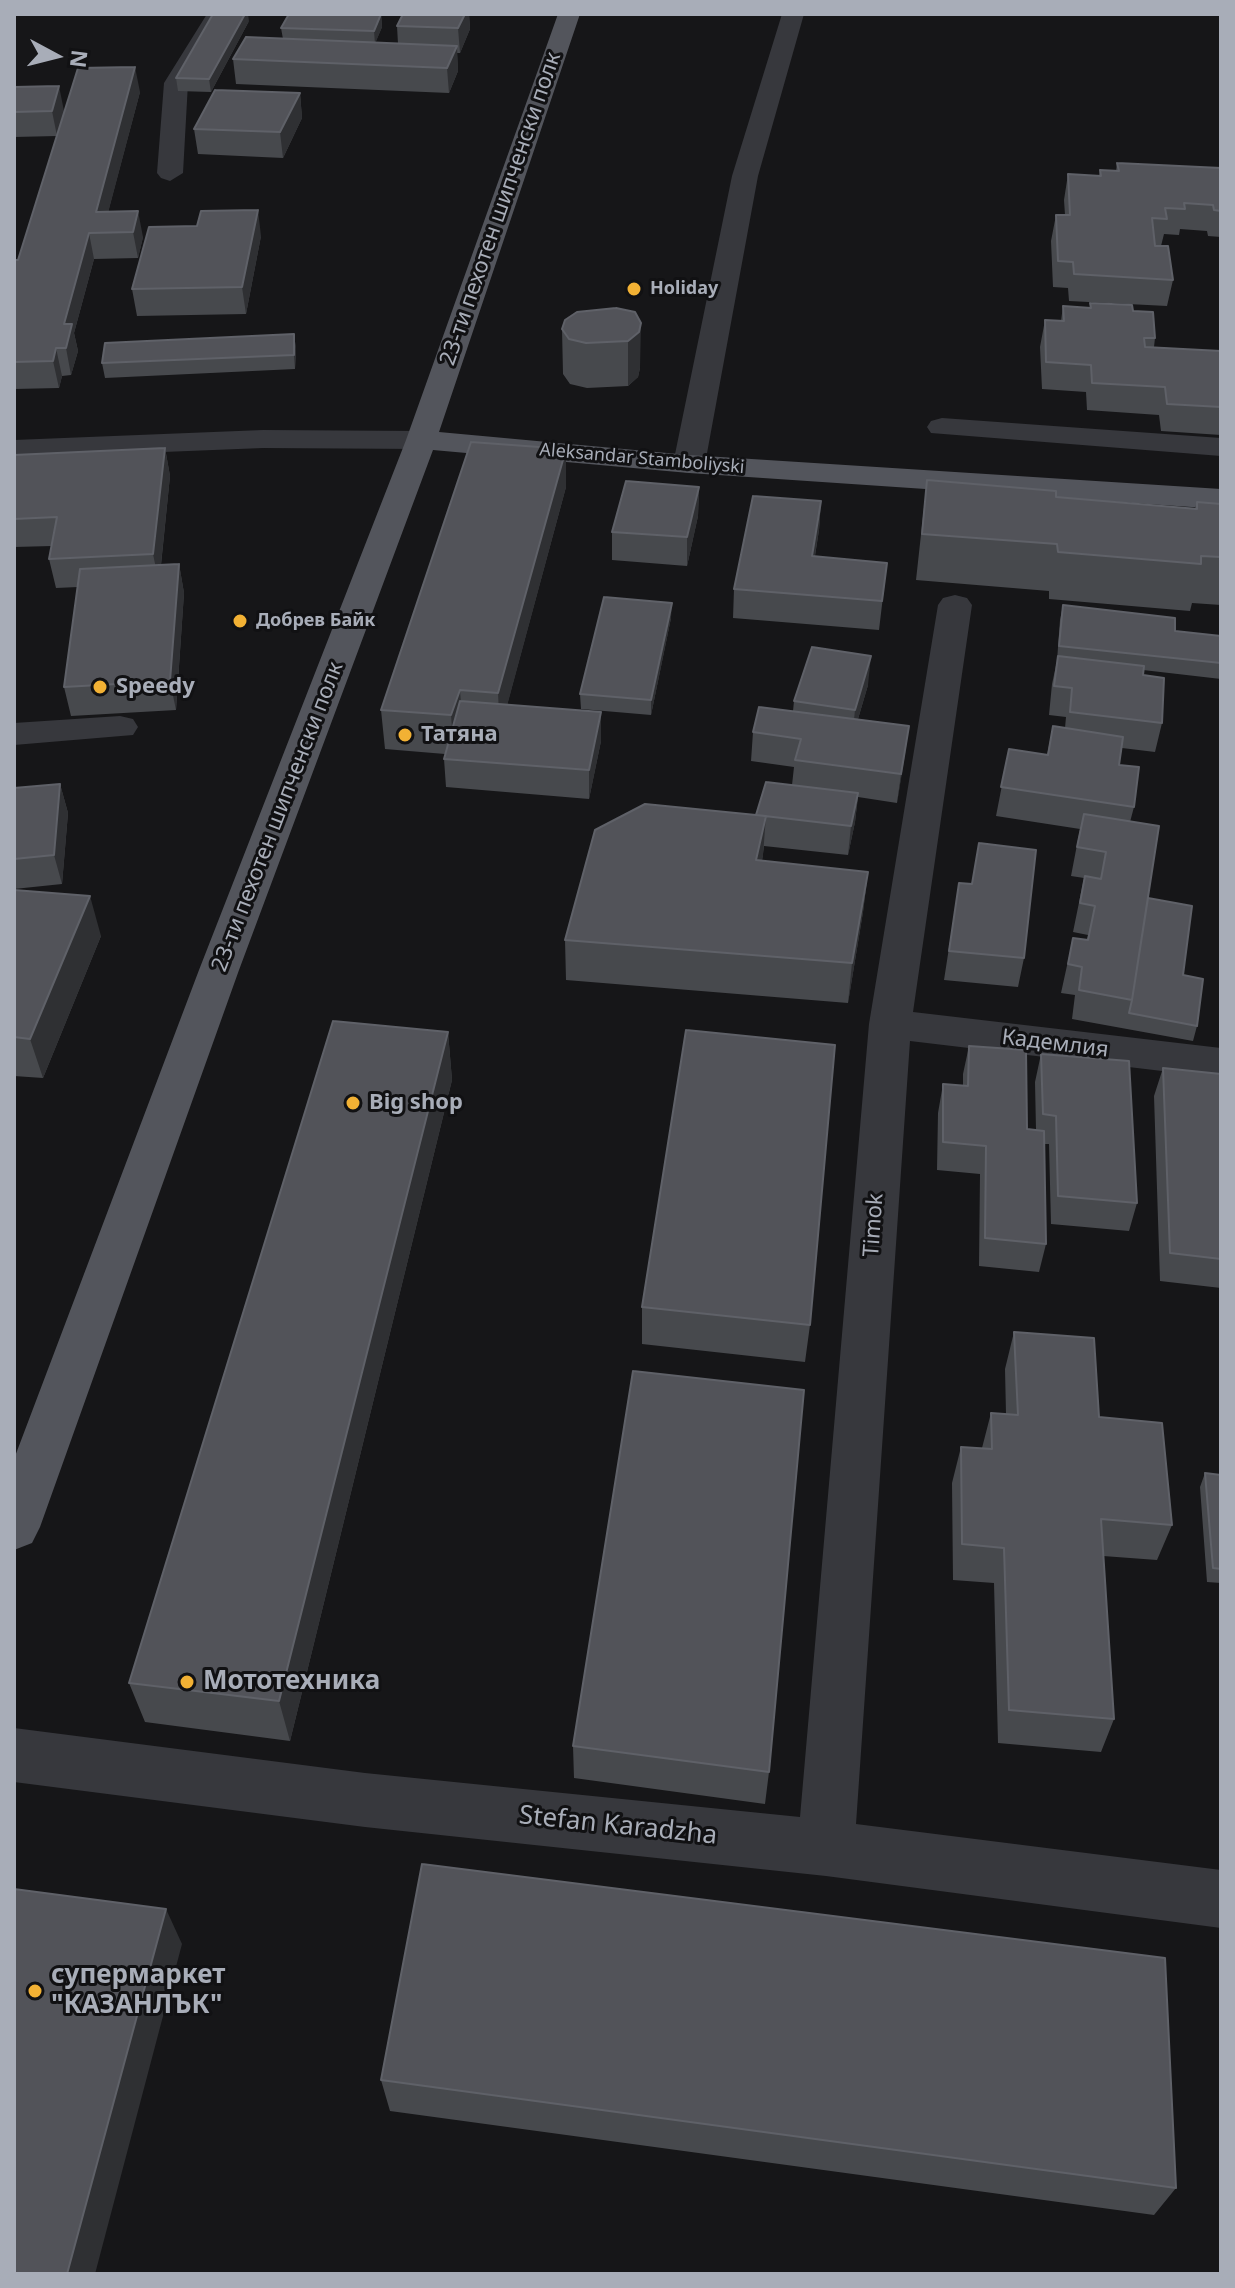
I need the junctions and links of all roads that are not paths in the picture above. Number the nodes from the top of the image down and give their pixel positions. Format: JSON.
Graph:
{"nodes":[{"id":1,"x":218,"y":14,"type":"edge"},
{"id":2,"x":569,"y":14,"type":"edge"},
{"id":3,"x":793,"y":14,"type":"edge"},
{"id":4,"x":170,"y":173,"type":"dead end"},
{"id":5,"x":942,"y":427,"type":"dead end"},
{"id":6,"x":421,"y":440,"type":"junction"},
{"id":7,"x":1221,"y":447,"type":"edge"},
{"id":8,"x":14,"y":449,"type":"edge"},
{"id":9,"x":689,"y":464,"type":"junction"},
{"id":10,"x":1221,"y":499,"type":"edge"},
{"id":11,"x":955,"y":605,"type":"dead end"},
{"id":12,"x":120,"y":727,"type":"dead end"},
{"id":13,"x":14,"y":734,"type":"edge"},
{"id":14,"x":890,"y":1024,"type":"junction"},
{"id":15,"x":1221,"y":1063,"type":"edge"},
{"id":16,"x":14,"y":1527,"type":"edge"},
{"id":17,"x":14,"y":1755,"type":"edge"},
{"id":18,"x":826,"y":1848,"type":"junction"},
{"id":19,"x":1221,"y":1899,"type":"edge"}],
"edges":[{"from":1,"to":4,"type":"street"},
{"from":2,"to":6,"type":"main road","name":"23-ти пехотен шипченски полк"},
{"from":3,"to":9,"type":"street"},
{"from":5,"to":7,"type":"street"},
{"from":6,"to":8,"type":"street","name":"Aleksandar Stamboliyski"},
{"from":6,"to":9,"type":"main road","name":"Aleksandar Stamboliyski"},
{"from":6,"to":16,"type":"main road","name":"23-ти пехотен шипченски полк"},
{"from":9,"to":10,"type":"main road","name":"Aleksandar Stamboliyski"},
{"from":11,"to":14,"type":"street","name":"Timok"},
{"from":12,"to":13,"type":"street"},
{"from":14,"to":15,"type":"street","name":"Кадемлия"},
{"from":14,"to":18,"type":"street","name":"Timok"},
{"from":17,"to":18,"type":"street","name":"Stefan Karadzha"},
{"from":18,"to":19,"type":"street","name":"Stefan Karadzha"}]}
